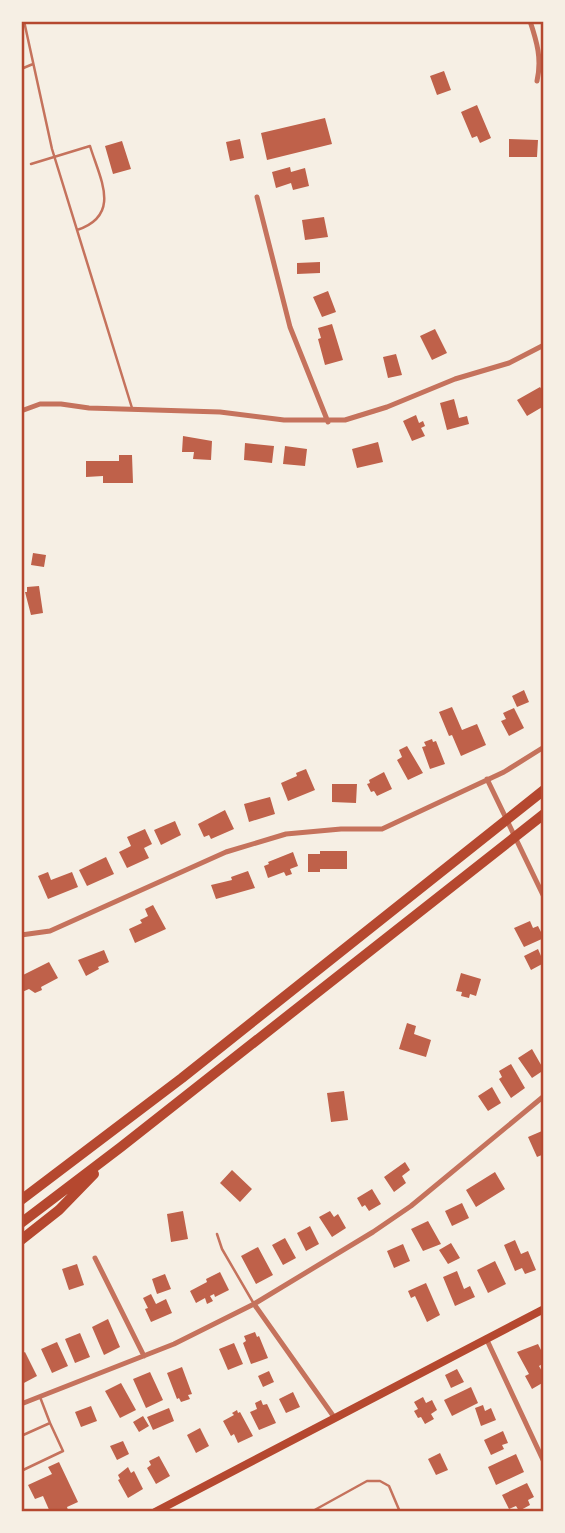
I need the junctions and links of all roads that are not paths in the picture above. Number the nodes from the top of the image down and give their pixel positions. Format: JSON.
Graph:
{"nodes":[{"id":1,"x":24,"y":21,"type":"edge"},
{"id":2,"x":530,"y":21,"type":"edge"},
{"id":3,"x":33,"y":64,"type":"junction"},
{"id":4,"x":21,"y":69,"type":"edge"},
{"id":5,"x":537,"y":81,"type":"dead end"},
{"id":6,"x":55,"y":157,"type":"junction"},
{"id":7,"x":31,"y":164,"type":"dead end"},
{"id":8,"x":257,"y":197,"type":"dead end"},
{"id":9,"x":77,"y":230,"type":"junction"},
{"id":10,"x":544,"y":345,"type":"edge"},
{"id":11,"x":132,"y":408,"type":"junction"},
{"id":12,"x":21,"y":411,"type":"edge"},
{"id":13,"x":328,"y":422,"type":"junction"},
{"id":14,"x":544,"y":747,"type":"edge"},
{"id":15,"x":487,"y":779,"type":"junction"},
{"id":16,"x":544,"y":790,"type":"edge"},
{"id":17,"x":544,"y":814,"type":"edge"},
{"id":18,"x":544,"y":897,"type":"edge"},
{"id":19,"x":21,"y":934,"type":"edge"},
{"id":20,"x":544,"y":1096,"type":"edge"},
{"id":21,"x":121,"y":1147,"type":"junction"},
{"id":22,"x":21,"y":1200,"type":"edge"},
{"id":23,"x":21,"y":1223,"type":"edge"},
{"id":24,"x":217,"y":1234,"type":"dead end"},
{"id":25,"x":21,"y":1240,"type":"edge"},
{"id":26,"x":95,"y":1258,"type":"dead end"},
{"id":27,"x":254,"y":1304,"type":"junction"},
{"id":28,"x":544,"y":1309,"type":"edge"},
{"id":29,"x":486,"y":1338,"type":"junction"},
{"id":30,"x":144,"y":1356,"type":"junction"},
{"id":31,"x":40,"y":1397,"type":"junction"},
{"id":32,"x":21,"y":1404,"type":"edge"},
{"id":33,"x":334,"y":1417,"type":"junction"},
{"id":34,"x":50,"y":1423,"type":"junction"},
{"id":35,"x":21,"y":1436,"type":"edge"},
{"id":36,"x":544,"y":1462,"type":"edge"},
{"id":37,"x":21,"y":1471,"type":"edge"},
{"id":38,"x":155,"y":1512,"type":"edge"},
{"id":39,"x":311,"y":1512,"type":"edge"},
{"id":40,"x":400,"y":1512,"type":"edge"}],
"edges":[{"from":1,"to":3,"type":"lane"},
{"from":2,"to":5,"type":"street"},
{"from":3,"to":4,"type":"lane"},
{"from":3,"to":6,"type":"lane"},
{"from":6,"to":7,"type":"lane"},
{"from":6,"to":9,"type":"lane"},
{"from":6,"to":9,"type":"lane"},
{"from":8,"to":13,"type":"street"},
{"from":9,"to":11,"type":"lane"},
{"from":10,"to":13,"type":"street"},
{"from":11,"to":12,"type":"street"},
{"from":11,"to":13,"type":"street"},
{"from":14,"to":15,"type":"street"},
{"from":15,"to":18,"type":"street"},
{"from":15,"to":19,"type":"street"},
{"from":16,"to":22,"type":"highway"},
{"from":17,"to":21,"type":"highway"},
{"from":20,"to":27,"type":"street"},
{"from":21,"to":23,"type":"highway"},
{"from":21,"to":25,"type":"highway"},
{"from":24,"to":27,"type":"lane"},
{"from":26,"to":30,"type":"street"},
{"from":27,"to":30,"type":"street"},
{"from":27,"to":33,"type":"street"},
{"from":28,"to":29,"type":"main road"},
{"from":29,"to":33,"type":"main road"},
{"from":29,"to":36,"type":"street"},
{"from":30,"to":31,"type":"street"},
{"from":31,"to":32,"type":"street"},
{"from":31,"to":34,"type":"lane"},
{"from":33,"to":38,"type":"main road"},
{"from":34,"to":35,"type":"lane"},
{"from":34,"to":37,"type":"lane"},
{"from":39,"to":40,"type":"lane"}]}
